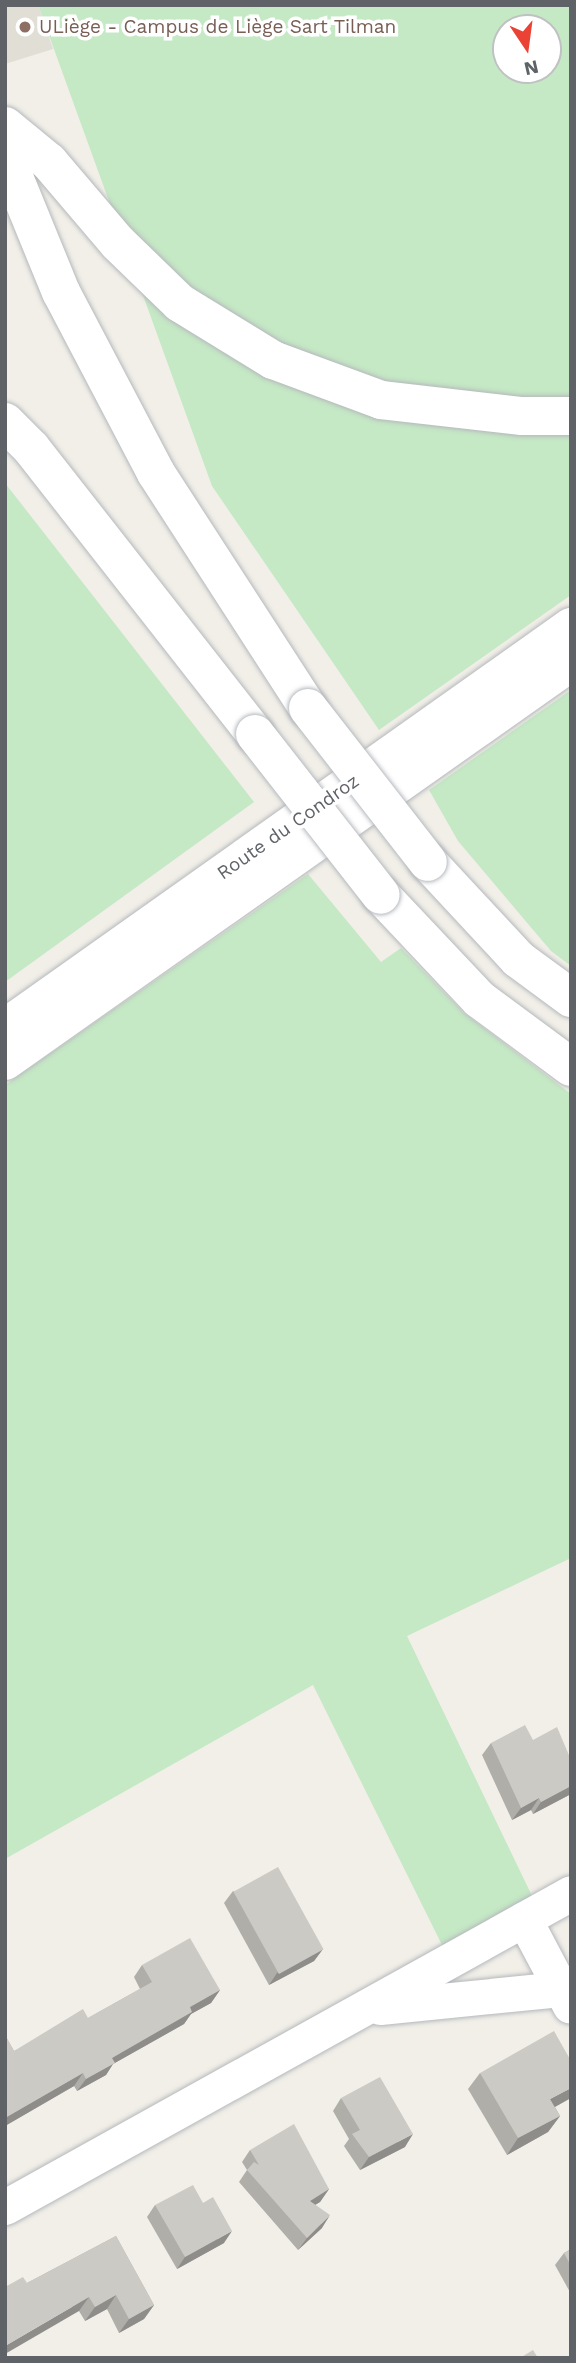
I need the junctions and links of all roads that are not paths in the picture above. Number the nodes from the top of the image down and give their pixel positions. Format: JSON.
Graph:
{"nodes":[{"id":1,"x":5,"y":126,"type":"edge"},
{"id":2,"x":5,"y":155,"type":"edge"},
{"id":3,"x":571,"y":415,"type":"edge"},
{"id":4,"x":5,"y":422,"type":"edge"},
{"id":5,"x":571,"y":627,"type":"edge"},
{"id":6,"x":571,"y":662,"type":"edge"},
{"id":7,"x":571,"y":998,"type":"edge"},
{"id":8,"x":5,"y":1028,"type":"edge"},
{"id":9,"x":5,"y":1061,"type":"edge"},
{"id":10,"x":571,"y":1067,"type":"edge"},
{"id":11,"x":571,"y":1893,"type":"edge"},
{"id":12,"x":524,"y":1919,"type":"junction"},
{"id":13,"x":566,"y":1998,"type":"edge"},
{"id":14,"x":366,"y":2008,"type":"junction"},
{"id":15,"x":5,"y":2207,"type":"edge"}],
"edges":[{"from":1,"to":3,"type":"main road"},
{"from":2,"to":7,"type":"main road","bridge":true},
{"from":4,"to":10,"type":"main road","bridge":true},
{"from":5,"to":8,"type":"main road","name":"Route du Condroz"},
{"from":6,"to":9,"type":"main road","name":"Route du Condroz"},
{"from":11,"to":12,"type":"street"},
{"from":12,"to":13,"type":"street"},
{"from":12,"to":14,"type":"street"},
{"from":13,"to":14,"type":"street"},
{"from":14,"to":15,"type":"street"}]}
